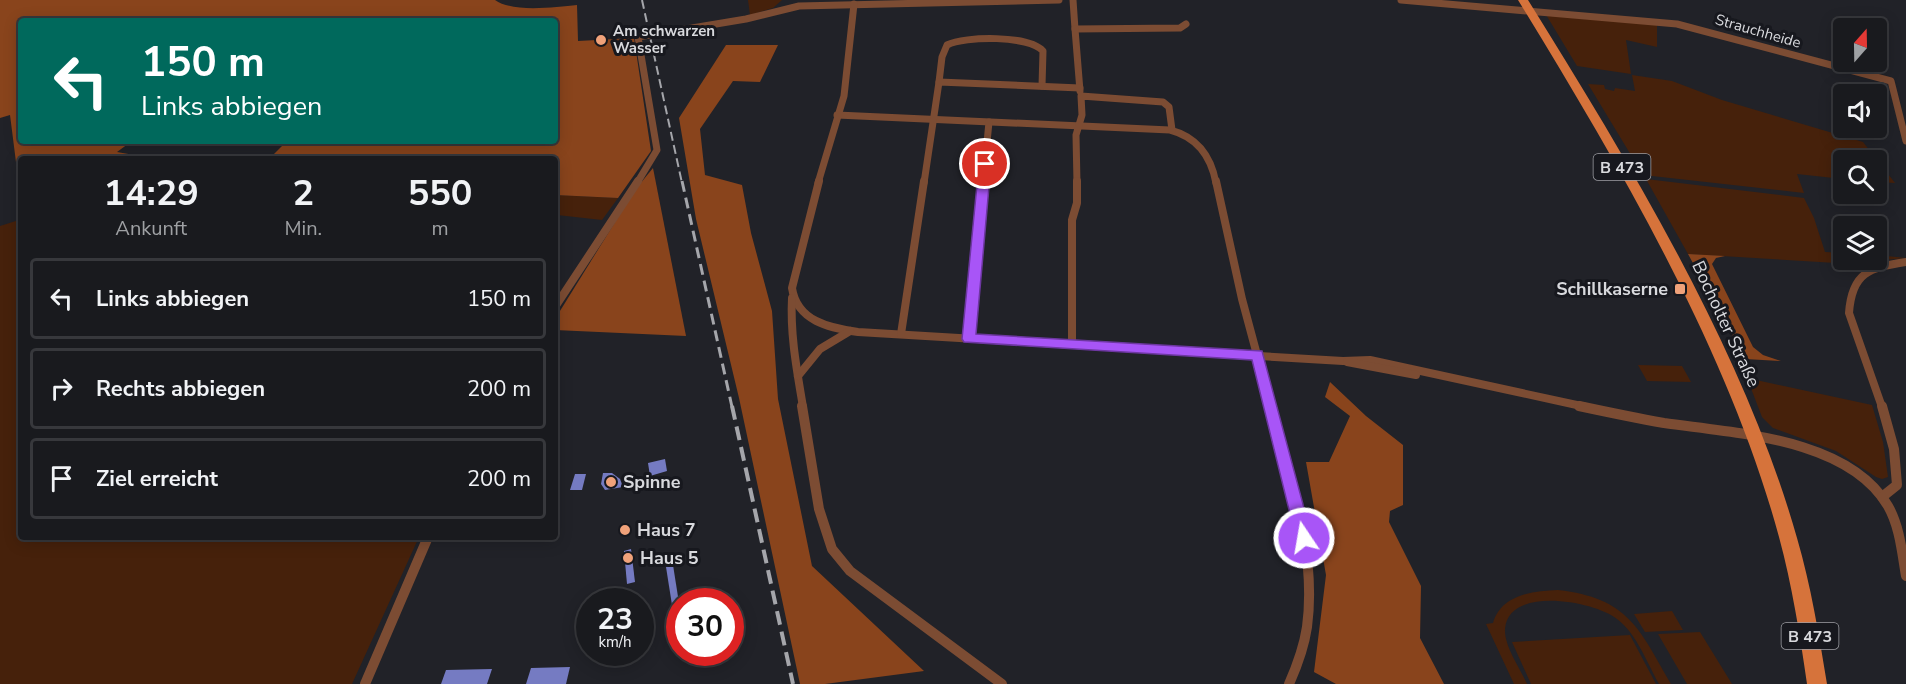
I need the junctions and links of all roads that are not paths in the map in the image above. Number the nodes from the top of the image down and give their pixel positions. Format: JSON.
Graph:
{"nodes":[{"id":1,"x":789,"y":0,"type":"edge"},
{"id":2,"x":1059,"y":0,"type":"edge"},
{"id":3,"x":1073,"y":0,"type":"edge"},
{"id":4,"x":1401,"y":0,"type":"edge"},
{"id":5,"x":926,"y":2,"type":"edge"},
{"id":6,"x":854,"y":4,"type":"junction"},
{"id":7,"x":799,"y":6,"type":"junction"},
{"id":8,"x":1526,"y":6,"type":"edge"},
{"id":9,"x":772,"y":11,"type":"junction"},
{"id":10,"x":1186,"y":24,"type":"dead end"},
{"id":11,"x":1075,"y":28,"type":"junction"},
{"id":12,"x":939,"y":82,"type":"junction"},
{"id":13,"x":1042,"y":86,"type":"junction"},
{"id":14,"x":1081,"y":92,"type":"junction"},
{"id":15,"x":837,"y":115,"type":"junction"},
{"id":16,"x":934,"y":119,"type":"junction"},
{"id":17,"x":989,"y":122,"type":"junction"},
{"id":18,"x":1078,"y":125,"type":"junction"},
{"id":19,"x":1172,"y":130,"type":"junction"},
{"id":20,"x":1906,"y":141,"type":"edge"},
{"id":21,"x":1906,"y":262,"type":"edge"},
{"id":22,"x":792,"y":298,"type":"junction"},
{"id":23,"x":558,"y":302,"type":"edge"},
{"id":24,"x":851,"y":331,"type":"junction"},
{"id":25,"x":901,"y":334,"type":"junction"},
{"id":26,"x":969,"y":339,"type":"junction"},
{"id":27,"x":1072,"y":344,"type":"junction"},
{"id":28,"x":1258,"y":355,"type":"junction"},
{"id":29,"x":798,"y":376,"type":"junction"},
{"id":30,"x":1754,"y":437,"type":"junction"},
{"id":31,"x":1881,"y":497,"type":"junction"},
{"id":32,"x":428,"y":540,"type":"edge"},
{"id":33,"x":1906,"y":576,"type":"edge"},
{"id":34,"x":365,"y":684,"type":"edge"},
{"id":35,"x":1002,"y":684,"type":"edge"},
{"id":36,"x":1289,"y":684,"type":"edge"},
{"id":37,"x":1816,"y":684,"type":"edge"}],
"edges":[{"from":1,"to":7,"type":"street"},
{"from":1,"to":9,"type":"street"},
{"from":2,"to":5,"type":"street"},
{"from":3,"to":11,"type":"street"},
{"from":4,"to":8,"type":"street","name":"Strauchheide"},
{"from":5,"to":6,"type":"street"},
{"from":6,"to":7,"type":"street"},
{"from":6,"to":15,"type":"street"},
{"from":7,"to":9,"type":"street"},
{"from":8,"to":20,"type":"street","name":"Strauchheide"},
{"from":8,"to":30,"type":"main road","name":"Bocholter Straße","number":"B 473"},
{"from":9,"to":23,"type":"street"},
{"from":10,"to":11,"type":"street"},
{"from":11,"to":14,"type":"street"},
{"from":12,"to":13,"type":"street"},
{"from":12,"to":13,"type":"street"},
{"from":12,"to":16,"type":"street"},
{"from":13,"to":14,"type":"street"},
{"from":14,"to":18,"type":"street"},
{"from":14,"to":19,"type":"street"},
{"from":15,"to":16,"type":"street"},
{"from":15,"to":22,"type":"street"},
{"from":16,"to":17,"type":"street"},
{"from":16,"to":25,"type":"street"},
{"from":17,"to":18,"type":"street"},
{"from":17,"to":26,"type":"street"},
{"from":18,"to":19,"type":"street"},
{"from":18,"to":27,"type":"street"},
{"from":19,"to":28,"type":"street"},
{"from":21,"to":31,"type":"street"},
{"from":22,"to":24,"type":"street"},
{"from":22,"to":29,"type":"street"},
{"from":24,"to":25,"type":"street"},
{"from":24,"to":29,"type":"street"},
{"from":25,"to":26,"type":"street"},
{"from":26,"to":27,"type":"street"},
{"from":27,"to":28,"type":"street"},
{"from":28,"to":30,"type":"street"},
{"from":28,"to":36,"type":"street"},
{"from":29,"to":35,"type":"street"},
{"from":30,"to":31,"type":"street"},
{"from":30,"to":37,"type":"main road","name":"Bocholter Straße","number":"B 473"},
{"from":31,"to":33,"type":"street"},
{"from":32,"to":34,"type":"street"}]}
